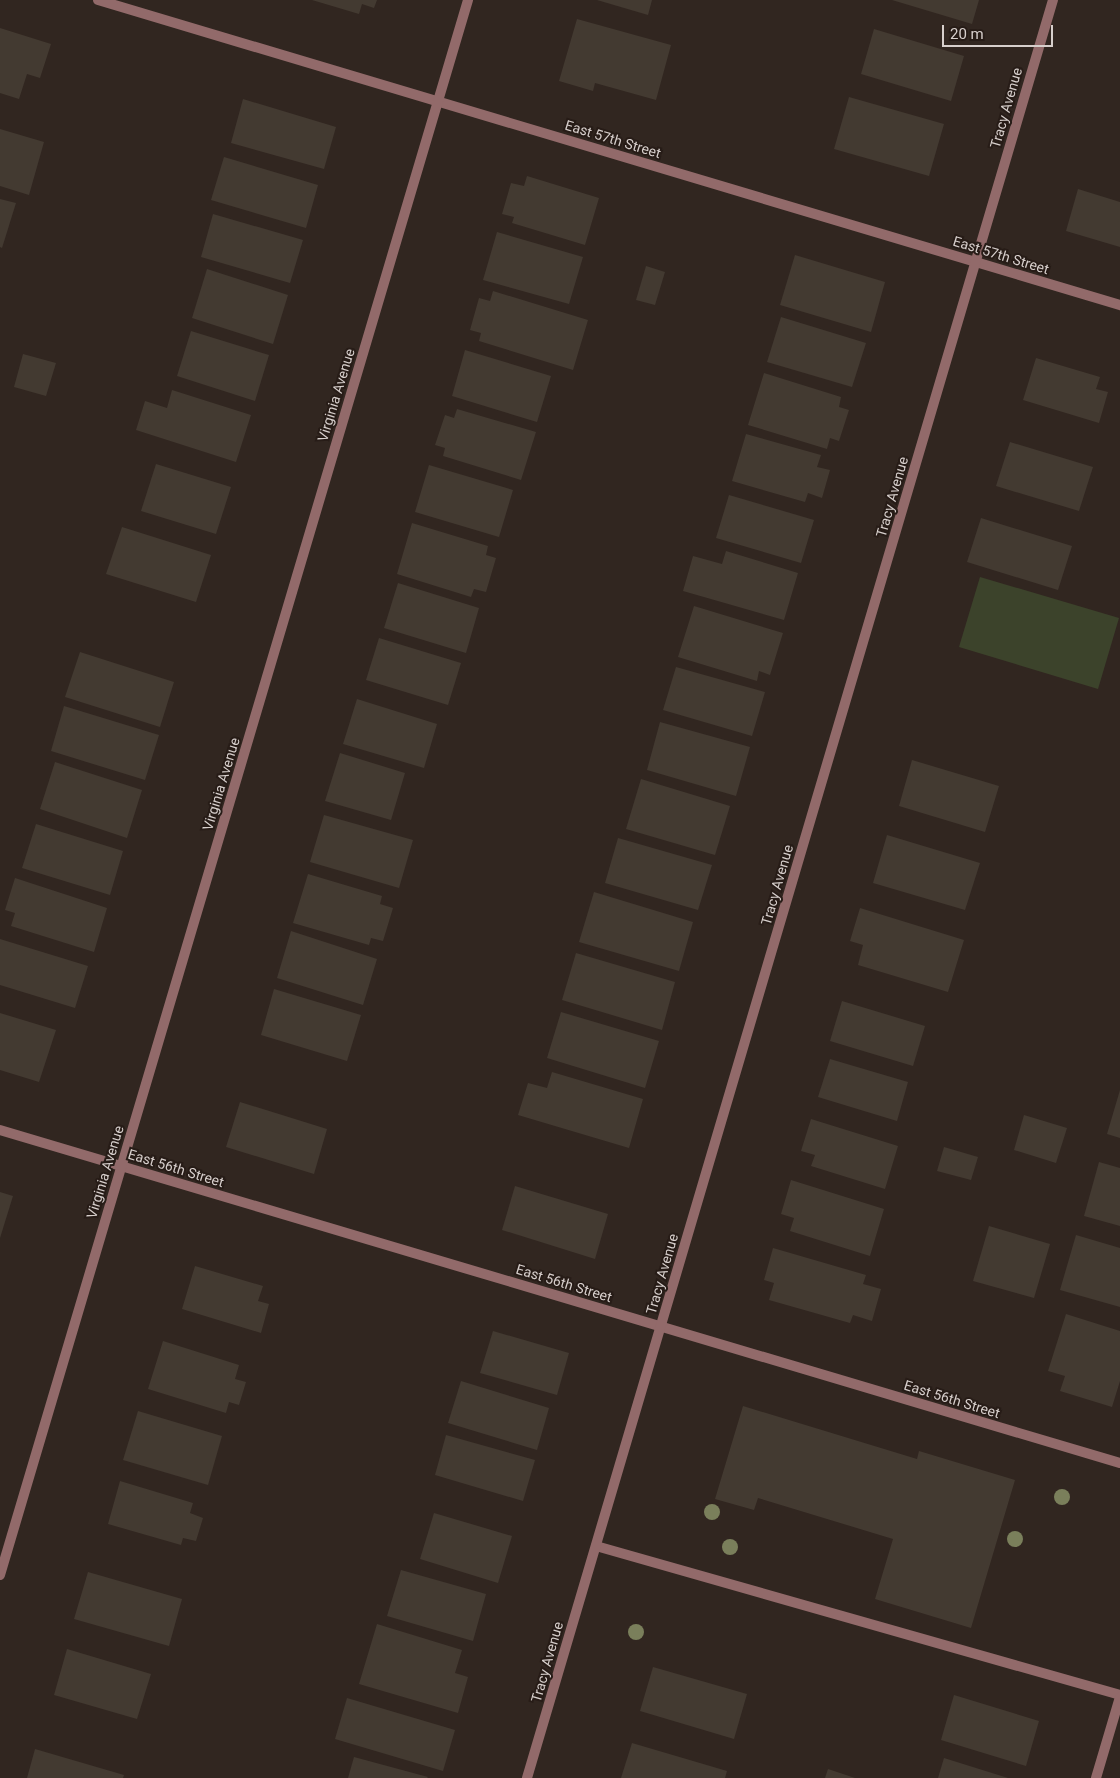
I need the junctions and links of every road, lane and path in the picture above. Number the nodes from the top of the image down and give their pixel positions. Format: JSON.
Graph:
{"nodes":[{"id":1,"x":98,"y":0,"type":"edge"},
{"id":2,"x":468,"y":0,"type":"edge"},
{"id":3,"x":1053,"y":0,"type":"edge"},
{"id":4,"x":438,"y":102,"type":"junction"},
{"id":5,"x":976,"y":262,"type":"junction"},
{"id":6,"x":1120,"y":305,"type":"edge"},
{"id":7,"x":0,"y":1130,"type":"edge"},
{"id":8,"x":121,"y":1166,"type":"junction"},
{"id":9,"x":661,"y":1327,"type":"junction"},
{"id":10,"x":1120,"y":1463,"type":"edge"},
{"id":11,"x":596,"y":1546,"type":"junction"},
{"id":12,"x":0,"y":1575,"type":"edge"},
{"id":13,"x":1120,"y":1696,"type":"edge"},
{"id":14,"x":527,"y":1778,"type":"edge"},
{"id":15,"x":1096,"y":1778,"type":"edge"}],
"edges":[{"from":1,"to":4,"type":"street","name":"East 57th Street"},
{"from":2,"to":4,"type":"street","name":"Virginia Avenue"},
{"from":3,"to":5,"type":"street","name":"Tracy Avenue"},
{"from":4,"to":5,"type":"street","name":"East 57th Street"},
{"from":4,"to":8,"type":"street","name":"Virginia Avenue"},
{"from":5,"to":6,"type":"street","name":"East 57th Street"},
{"from":5,"to":9,"type":"street","name":"Tracy Avenue"},
{"from":7,"to":8,"type":"street","name":"East 56th Street"},
{"from":8,"to":9,"type":"street","name":"East 56th Street"},
{"from":8,"to":12,"type":"street","name":"Virginia Avenue"},
{"from":9,"to":10,"type":"street","name":"East 56th Street"},
{"from":9,"to":11,"type":"street","name":"Tracy Avenue"},
{"from":11,"to":13,"type":"street"},
{"from":11,"to":14,"type":"street","name":"Tracy Avenue"},
{"from":13,"to":15,"type":"street"}]}
